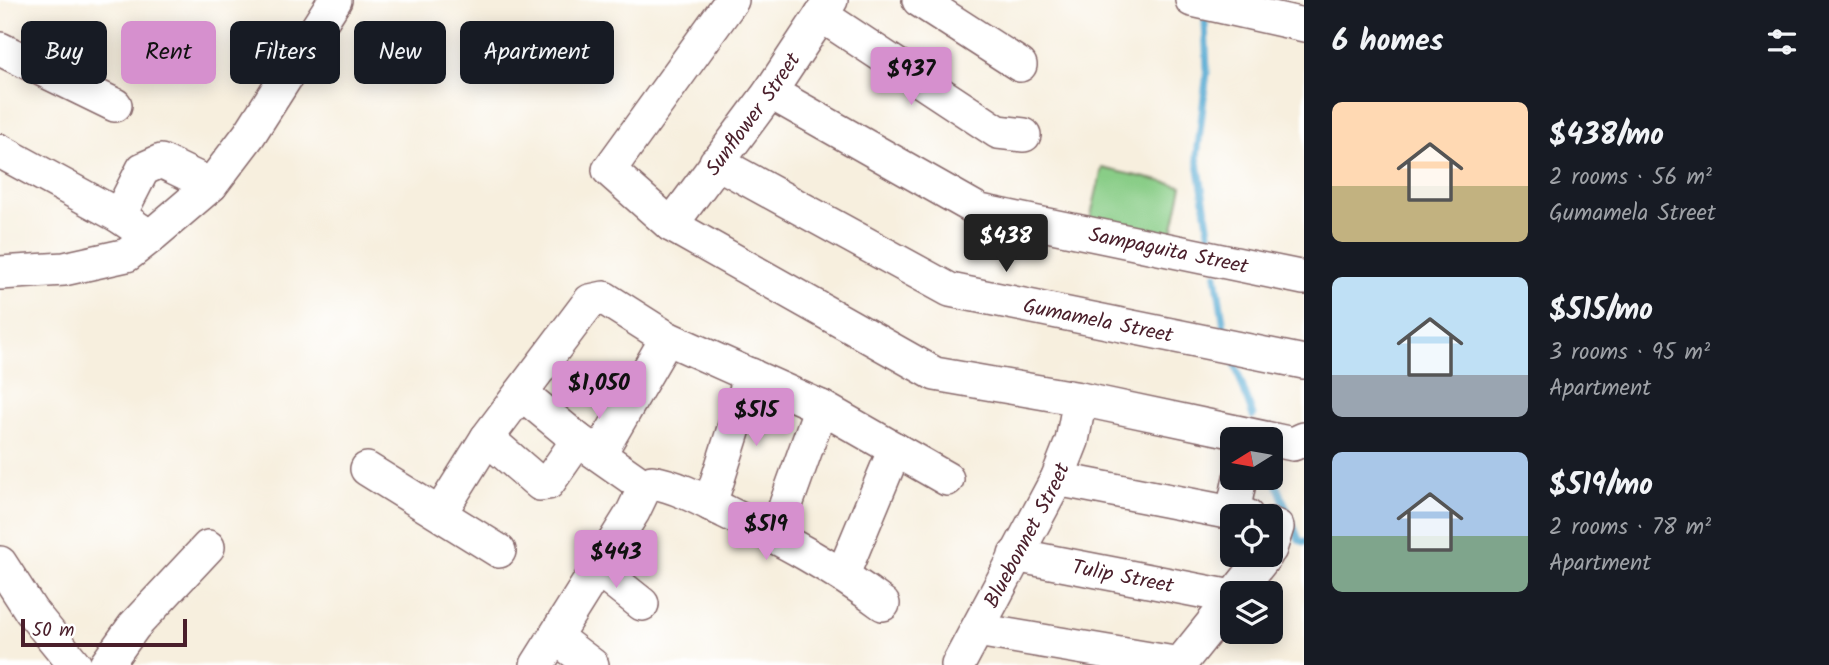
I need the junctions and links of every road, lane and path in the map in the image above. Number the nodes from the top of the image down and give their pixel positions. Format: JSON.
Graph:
{"nodes":[{"id":1,"x":335,"y":0,"type":"edge"},
{"id":2,"x":732,"y":0,"type":"edge"},
{"id":3,"x":919,"y":0,"type":"edge"},
{"id":4,"x":1192,"y":0,"type":"edge"},
{"id":5,"x":826,"y":7,"type":"edge"},
{"id":6,"x":1252,"y":7,"type":"edge"},
{"id":7,"x":1304,"y":25,"type":"edge"},
{"id":8,"x":0,"y":49,"type":"edge"},
{"id":9,"x":1020,"y":65,"type":"dead end"},
{"id":10,"x":770,"y":92,"type":"junction"},
{"id":11,"x":115,"y":105,"type":"dead end"},
{"id":12,"x":1024,"y":135,"type":"dead end"},
{"id":13,"x":0,"y":151,"type":"edge"},
{"id":14,"x":716,"y":162,"type":"junction"},
{"id":15,"x":211,"y":185,"type":"junction"},
{"id":16,"x":119,"y":216,"type":"junction"},
{"id":17,"x":671,"y":225,"type":"junction"},
{"id":18,"x":150,"y":237,"type":"junction"},
{"id":19,"x":0,"y":273,"type":"edge"},
{"id":20,"x":1304,"y":278,"type":"edge"},
{"id":21,"x":667,"y":338,"type":"junction"},
{"id":22,"x":1304,"y":362,"type":"edge"},
{"id":23,"x":751,"y":375,"type":"junction"},
{"id":24,"x":521,"y":393,"type":"junction"},
{"id":25,"x":1080,"y":399,"type":"junction"},
{"id":26,"x":821,"y":407,"type":"junction"},
{"id":27,"x":1220,"y":430,"type":"edge"},
{"id":28,"x":487,"y":438,"type":"junction"},
{"id":29,"x":589,"y":447,"type":"junction"},
{"id":30,"x":895,"y":449,"type":"junction"},
{"id":31,"x":368,"y":469,"type":"dead end"},
{"id":32,"x":1057,"y":479,"type":"junction"},
{"id":33,"x":947,"y":480,"type":"dead end"},
{"id":34,"x":645,"y":487,"type":"junction"},
{"id":35,"x":710,"y":504,"type":"junction"},
{"id":36,"x":440,"y":513,"type":"junction"},
{"id":37,"x":1220,"y":521,"type":"edge"},
{"id":38,"x":775,"y":536,"type":"junction"},
{"id":39,"x":208,"y":547,"type":"dead end"},
{"id":40,"x":499,"y":551,"type":"dead end"},
{"id":41,"x":1015,"y":555,"type":"junction"},
{"id":42,"x":0,"y":563,"type":"edge"},
{"id":43,"x":597,"y":568,"type":"junction"},
{"id":44,"x":843,"y":574,"type":"junction"},
{"id":45,"x":1220,"y":596,"type":"edge"},
{"id":46,"x":642,"y":604,"type":"dead end"},
{"id":47,"x":883,"y":604,"type":"dead end"},
{"id":48,"x":1220,"y":613,"type":"edge"},
{"id":49,"x":977,"y":630,"type":"junction"},
{"id":50,"x":555,"y":637,"type":"junction"},
{"id":51,"x":75,"y":665,"type":"edge"},
{"id":52,"x":106,"y":665,"type":"edge"},
{"id":53,"x":537,"y":665,"type":"edge"},
{"id":54,"x":592,"y":665,"type":"edge"},
{"id":55,"x":958,"y":665,"type":"edge"},
{"id":56,"x":1180,"y":665,"type":"edge"}],
"edges":[{"from":1,"to":15,"type":"street"},
{"from":2,"to":17,"type":"street"},
{"from":3,"to":9,"type":"street"},
{"from":4,"to":6,"type":"street"},
{"from":5,"to":10,"type":"street","name":"Sunflower Street"},
{"from":5,"to":12,"type":"street"},
{"from":6,"to":7,"type":"street"},
{"from":8,"to":11,"type":"street"},
{"from":10,"to":14,"type":"street","name":"Sunflower Street"},
{"from":10,"to":20,"type":"street","name":"Sampaguita Street"},
{"from":13,"to":16,"type":"street"},
{"from":14,"to":17,"type":"street","name":"Sunflower Street"},
{"from":14,"to":22,"type":"street","name":"Gumamela Street"},
{"from":15,"to":16,"type":"street"},
{"from":15,"to":18,"type":"street"},
{"from":16,"to":18,"type":"street"},
{"from":17,"to":25,"type":"street"},
{"from":18,"to":19,"type":"street"},
{"from":21,"to":23,"type":"street"},
{"from":21,"to":24,"type":"street"},
{"from":21,"to":29,"type":"street"},
{"from":23,"to":26,"type":"street"},
{"from":23,"to":35,"type":"street"},
{"from":24,"to":28,"type":"street"},
{"from":24,"to":29,"type":"street"},
{"from":25,"to":27,"type":"street"},
{"from":25,"to":32,"type":"street","name":"Bluebonnet Street"},
{"from":26,"to":30,"type":"street"},
{"from":26,"to":38,"type":"street"},
{"from":28,"to":29,"type":"street"},
{"from":28,"to":36,"type":"street"},
{"from":29,"to":34,"type":"street"},
{"from":30,"to":33,"type":"street"},
{"from":30,"to":44,"type":"street"},
{"from":31,"to":36,"type":"street"},
{"from":32,"to":37,"type":"street"},
{"from":32,"to":41,"type":"street","name":"Bluebonnet Street"},
{"from":34,"to":35,"type":"street"},
{"from":34,"to":43,"type":"street"},
{"from":35,"to":38,"type":"street"},
{"from":36,"to":40,"type":"street"},
{"from":38,"to":44,"type":"street"},
{"from":39,"to":52,"type":"street"},
{"from":41,"to":45,"type":"street","name":"Tulip Street"},
{"from":41,"to":49,"type":"street","name":"Bluebonnet Street"},
{"from":42,"to":51,"type":"street"},
{"from":43,"to":46,"type":"street"},
{"from":43,"to":50,"type":"street"},
{"from":44,"to":47,"type":"street"},
{"from":48,"to":56,"type":"street"},
{"from":49,"to":55,"type":"street","name":"Bluebonnet Street"},
{"from":49,"to":56,"type":"street"},
{"from":50,"to":53,"type":"street"},
{"from":50,"to":54,"type":"street"}]}
